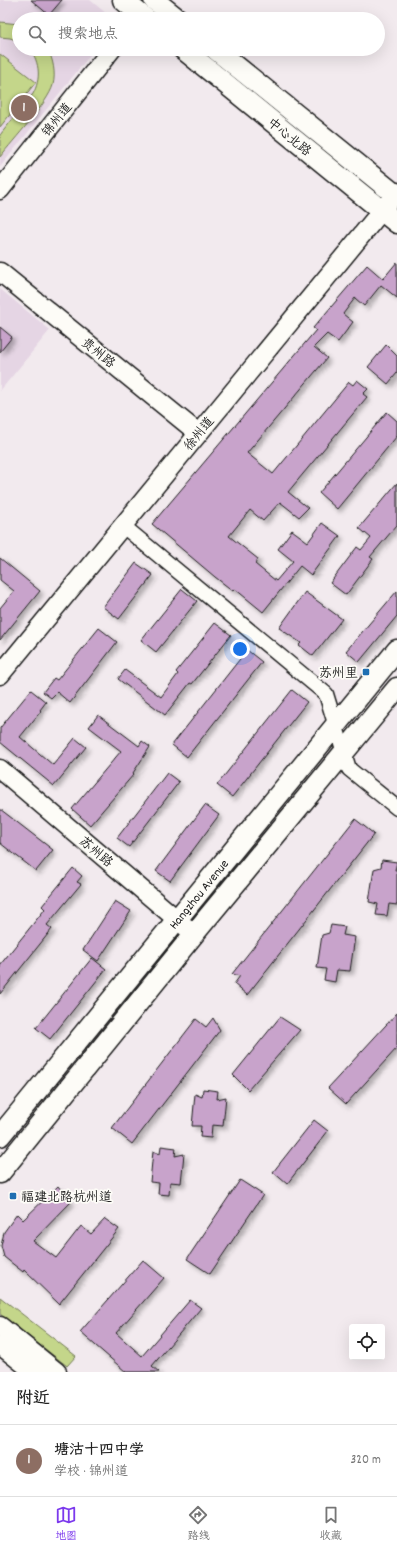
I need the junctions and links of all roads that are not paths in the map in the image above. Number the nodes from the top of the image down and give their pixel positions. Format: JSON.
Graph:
{"nodes":[{"id":1,"x":124,"y":0,"type":"edge"},
{"id":2,"x":146,"y":10,"type":"edge"},
{"id":3,"x":106,"y":56,"type":"edge"},
{"id":4,"x":192,"y":56,"type":"edge"},
{"id":5,"x":224,"y":56,"type":"edge"},
{"id":6,"x":0,"y":190,"type":"edge"},
{"id":7,"x":396,"y":194,"type":"edge"},
{"id":8,"x":381,"y":210,"type":"junction"},
{"id":9,"x":397,"y":223,"type":"edge"},
{"id":10,"x":0,"y":272,"type":"edge"},
{"id":11,"x":198,"y":433,"type":"junction"},
{"id":12,"x":122,"y":526,"type":"junction"},
{"id":13,"x":397,"y":650,"type":"edge"},
{"id":14,"x":0,"y":675,"type":"edge"},
{"id":15,"x":397,"y":688,"type":"edge"},
{"id":16,"x":337,"y":725,"type":"junction"},
{"id":17,"x":345,"y":753,"type":"junction"},
{"id":18,"x":0,"y":769,"type":"edge"},
{"id":19,"x":397,"y":808,"type":"edge"},
{"id":20,"x":178,"y":920,"type":"junction"},
{"id":21,"x":194,"y":934,"type":"junction"},
{"id":22,"x":0,"y":1136,"type":"edge"},
{"id":23,"x":0,"y":1173,"type":"edge"},
{"id":24,"x":0,"y":1326,"type":"edge"},
{"id":25,"x":0,"y":1345,"type":"edge"},
{"id":26,"x":34,"y":1372,"type":"edge"},
{"id":27,"x":57,"y":1372,"type":"edge"}],
"edges":[{"from":1,"to":2,"type":"main road"},
{"from":3,"to":6,"type":"street","name":"锦州道"},
{"from":4,"to":8,"type":"main road","name":"中心北路"},
{"from":5,"to":7,"type":"main road","name":"中心北路"},
{"from":7,"to":8,"type":"street","name":"徐州道"},
{"from":8,"to":9,"type":"main road","name":"中心北路"},
{"from":8,"to":11,"type":"street","name":"徐州道"},
{"from":10,"to":11,"type":"street","name":"贵州路"},
{"from":11,"to":12,"type":"street","name":"徐州道"},
{"from":12,"to":14,"type":"street","name":"徐州道"},
{"from":12,"to":16,"type":"street"},
{"from":13,"to":16,"type":"main road","name":"Hangzhou Avenue"},
{"from":15,"to":17,"type":"main road","name":"Hangzhou Avenue"},
{"from":16,"to":17,"type":"street"},
{"from":16,"to":20,"type":"main road","name":"Hangzhou Avenue"},
{"from":17,"to":19,"type":"street"},
{"from":17,"to":21,"type":"main road","name":"Hangzhou Avenue"},
{"from":18,"to":20,"type":"street","name":"苏州路"},
{"from":20,"to":21,"type":"street","name":"苏州路"},
{"from":20,"to":22,"type":"main road","name":"Hangzhou Avenue"},
{"from":21,"to":23,"type":"main road","name":"Hangzhou Avenue"},
{"from":24,"to":27,"type":"street"},
{"from":25,"to":26,"type":"street"}]}
